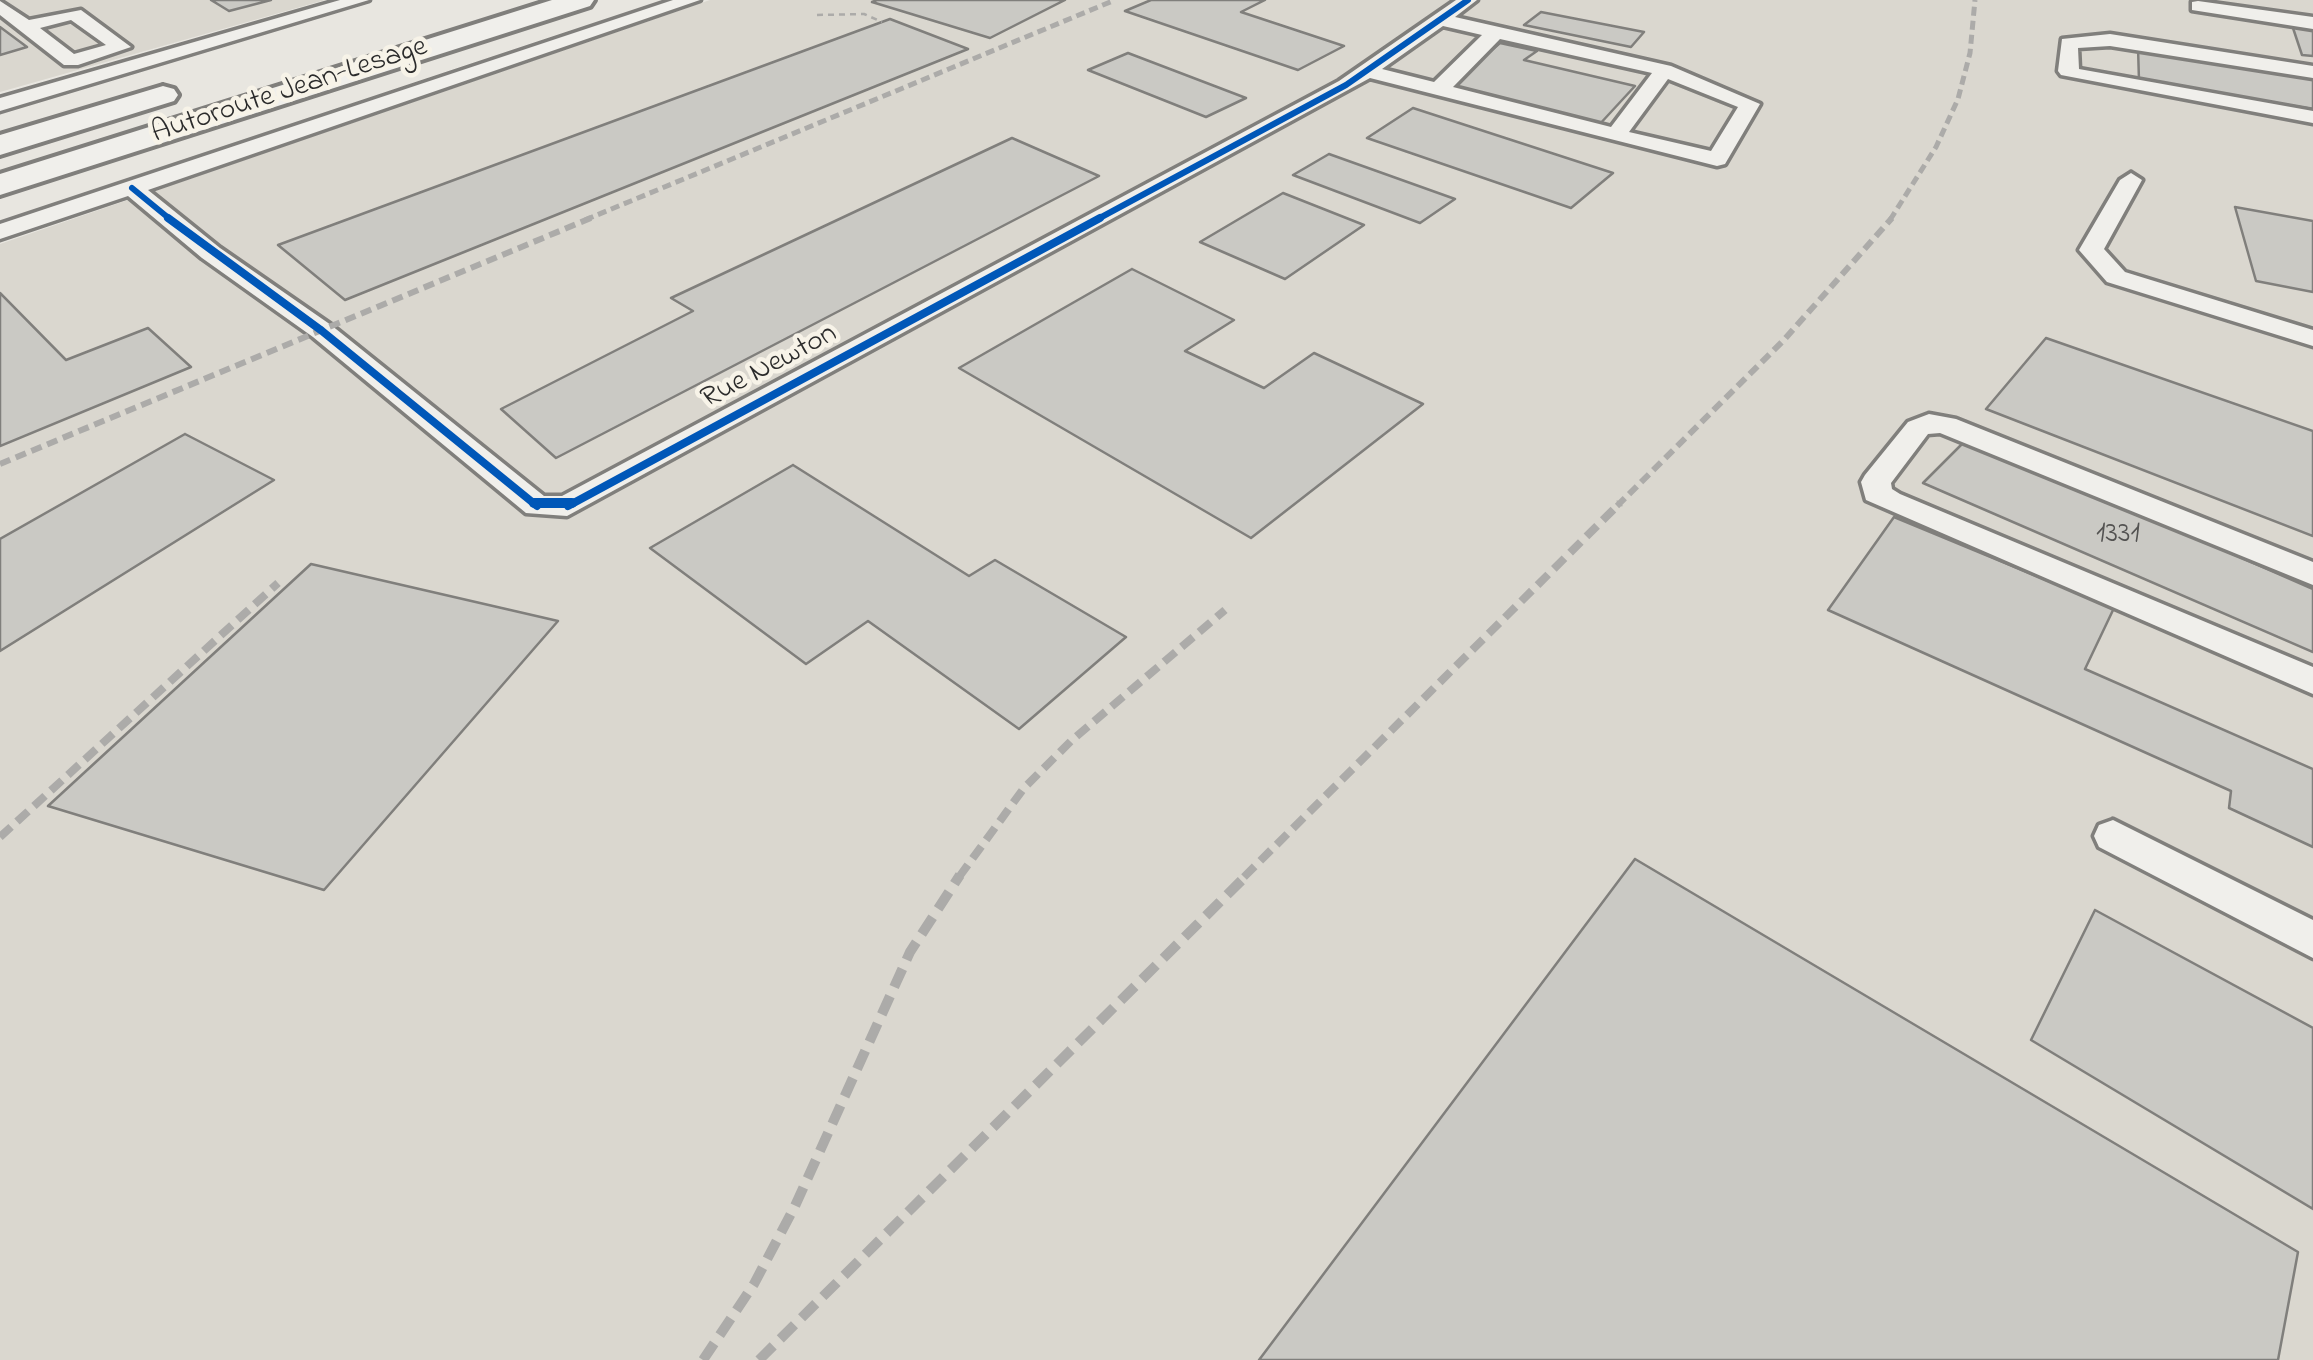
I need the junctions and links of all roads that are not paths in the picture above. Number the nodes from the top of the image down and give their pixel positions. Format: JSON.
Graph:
{"nodes":[{"id":1,"x":360,"y":0,"type":"edge"},
{"id":2,"x":580,"y":0,"type":"edge"},
{"id":3,"x":691,"y":0,"type":"edge"},
{"id":4,"x":1468,"y":0,"type":"edge"},
{"id":5,"x":0,"y":6,"type":"edge"},
{"id":6,"x":2198,"y":6,"type":"dead end"},
{"id":7,"x":1442,"y":20,"type":"junction"},
{"id":8,"x":2313,"y":22,"type":"edge"},
{"id":9,"x":26,"y":26,"type":"junction"},
{"id":10,"x":1496,"y":32,"type":"junction"},
{"id":11,"x":121,"y":47,"type":"junction"},
{"id":12,"x":144,"y":63,"type":"junction"},
{"id":13,"x":1664,"y":70,"type":"junction"},
{"id":14,"x":1367,"y":71,"type":"junction"},
{"id":15,"x":2313,"y":72,"type":"edge"},
{"id":16,"x":188,"y":88,"type":"dead end"},
{"id":17,"x":1438,"y":90,"type":"junction"},
{"id":18,"x":0,"y":104,"type":"edge"},
{"id":19,"x":2313,"y":117,"type":"edge"},
{"id":20,"x":2215,"y":119,"type":"dead end"},
{"id":21,"x":1616,"y":135,"type":"junction"},
{"id":22,"x":2313,"y":136,"type":"edge"},
{"id":23,"x":0,"y":145,"type":"edge"},
{"id":24,"x":2131,"y":180,"type":"dead end"},
{"id":25,"x":0,"y":185,"type":"edge"},
{"id":26,"x":132,"y":188,"type":"junction"},
{"id":27,"x":0,"y":232,"type":"edge"},
{"id":28,"x":2313,"y":338,"type":"edge"},
{"id":29,"x":2313,"y":574,"type":"edge"},
{"id":30,"x":2313,"y":681,"type":"edge"},
{"id":31,"x":2113,"y":836,"type":"dead end"},
{"id":32,"x":2313,"y":940,"type":"edge"}],
"edges":[{"from":1,"to":12,"type":"street"},
{"from":2,"to":25,"type":"highway","name":"Autoroute Jean-Lesage"},
{"from":3,"to":26,"type":"street"},
{"from":4,"to":7,"type":"street","name":"Rue Newton"},
{"from":5,"to":9,"type":"street"},
{"from":6,"to":8,"type":"street"},
{"from":7,"to":10,"type":"street"},
{"from":7,"to":14,"type":"street","name":"Rue Newton"},
{"from":9,"to":11,"type":"street"},
{"from":9,"to":11,"type":"street"},
{"from":10,"to":13,"type":"street"},
{"from":10,"to":17,"type":"street"},
{"from":11,"to":12,"type":"street"},
{"from":12,"to":18,"type":"street"},
{"from":13,"to":21,"type":"street"},
{"from":13,"to":21,"type":"street"},
{"from":14,"to":17,"type":"street"},
{"from":14,"to":26,"type":"street","name":"Rue Newton"},
{"from":15,"to":19,"type":"street"},
{"from":16,"to":23,"type":"highway","name":"Autoroute Jean-Lesage"},
{"from":17,"to":21,"type":"street"},
{"from":20,"to":22,"type":"street"},
{"from":24,"to":28,"type":"street"},
{"from":26,"to":27,"type":"street"},
{"from":29,"to":30,"type":"street"},
{"from":31,"to":32,"type":"street"}]}
